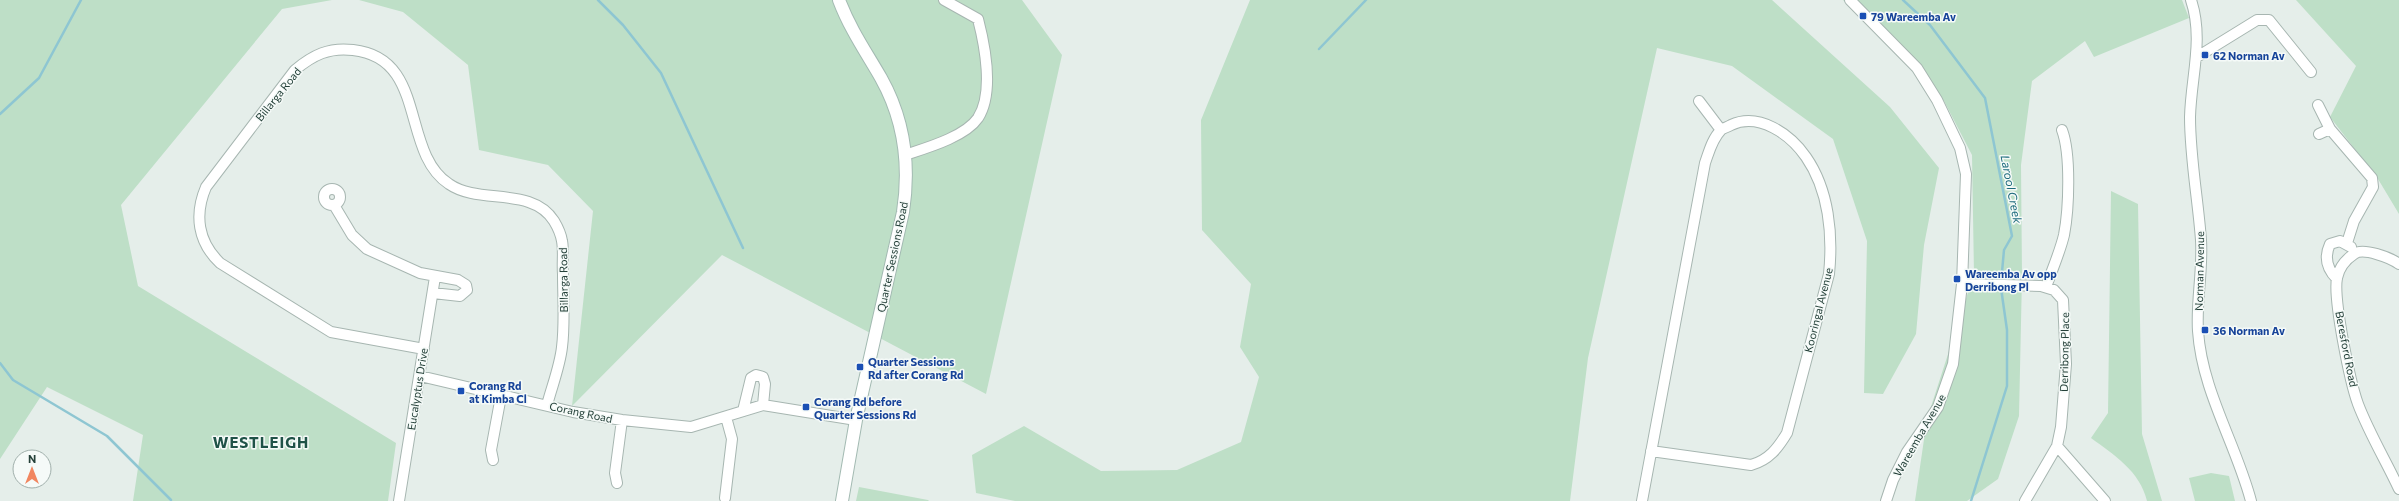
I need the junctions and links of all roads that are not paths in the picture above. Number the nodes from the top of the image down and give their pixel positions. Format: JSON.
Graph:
{"nodes":[{"id":1,"x":839,"y":0,"type":"edge"},
{"id":2,"x":1850,"y":0,"type":"edge"},
{"id":3,"x":2191,"y":0,"type":"edge"},
{"id":4,"x":945,"y":1,"type":"edge"},
{"id":5,"x":942,"y":12,"type":"dead end"},
{"id":6,"x":2197,"y":57,"type":"junction"},
{"id":7,"x":2311,"y":72,"type":"dead end"},
{"id":8,"x":1699,"y":102,"type":"dead end"},
{"id":9,"x":2318,"y":105,"type":"dead end"},
{"id":10,"x":2330,"y":129,"type":"junction"},
{"id":11,"x":1721,"y":130,"type":"junction"},
{"id":12,"x":2062,"y":130,"type":"dead end"},
{"id":13,"x":2319,"y":134,"type":"dead end"},
{"id":14,"x":905,"y":155,"type":"junction"},
{"id":15,"x":334,"y":205,"type":"dead end"},
{"id":16,"x":2347,"y":243,"type":"junction"},
{"id":17,"x":2356,"y":252,"type":"junction"},
{"id":18,"x":2399,"y":264,"type":"edge"},
{"id":19,"x":435,"y":277,"type":"junction"},
{"id":20,"x":2337,"y":279,"type":"junction"},
{"id":21,"x":1962,"y":284,"type":"junction"},
{"id":22,"x":2046,"y":288,"type":"junction"},
{"id":23,"x":433,"y":293,"type":"junction"},
{"id":24,"x":424,"y":350,"type":"junction"},
{"id":25,"x":420,"y":376,"type":"junction"},
{"id":26,"x":501,"y":396,"type":"junction"},
{"id":27,"x":763,"y":404,"type":"junction"},
{"id":28,"x":547,"y":405,"type":"junction"},
{"id":29,"x":743,"y":411,"type":"junction"},
{"id":30,"x":726,"y":417,"type":"junction"},
{"id":31,"x":622,"y":420,"type":"junction"},
{"id":32,"x":856,"y":420,"type":"junction"},
{"id":33,"x":2057,"y":446,"type":"junction"},
{"id":34,"x":1651,"y":451,"type":"junction"},
{"id":35,"x":494,"y":460,"type":"dead end"},
{"id":36,"x":617,"y":483,"type":"dead end"},
{"id":37,"x":2399,"y":489,"type":"edge"},
{"id":38,"x":725,"y":498,"type":"dead end"},
{"id":39,"x":399,"y":501,"type":"edge"},
{"id":40,"x":842,"y":501,"type":"edge"},
{"id":41,"x":1642,"y":501,"type":"edge"},
{"id":42,"x":1886,"y":501,"type":"edge"},
{"id":43,"x":2024,"y":501,"type":"edge"},
{"id":44,"x":2105,"y":501,"type":"edge"},
{"id":45,"x":2251,"y":501,"type":"edge"}],
"edges":[{"from":1,"to":14,"type":"main road","name":"Quarter Sessions Road"},
{"from":2,"to":21,"type":"street","name":"Wareemba Avenue"},
{"from":3,"to":6,"type":"street","name":"Norman Avenue"},
{"from":4,"to":5,"type":"street"},
{"from":4,"to":14,"type":"street"},
{"from":6,"to":7,"type":"street"},
{"from":6,"to":45,"type":"street","name":"Norman Avenue"},
{"from":8,"to":11,"type":"street"},
{"from":9,"to":10,"type":"street"},
{"from":10,"to":13,"type":"street"},
{"from":10,"to":16,"type":"street"},
{"from":11,"to":34,"type":"street"},
{"from":11,"to":34,"type":"street","name":"Kooringal Avenue"},
{"from":12,"to":22,"type":"street"},
{"from":14,"to":32,"type":"main road","name":"Quarter Sessions Road"},
{"from":15,"to":19,"type":"street"},
{"from":16,"to":17,"type":"street"},
{"from":16,"to":20,"type":"street"},
{"from":17,"to":18,"type":"street"},
{"from":17,"to":20,"type":"street","name":"Beresford Road"},
{"from":19,"to":23,"type":"street","name":"Eucalyptus Drive"},
{"from":19,"to":23,"type":"street"},
{"from":20,"to":37,"type":"street","name":"Beresford Road"},
{"from":21,"to":22,"type":"street","name":"Derribong Place"},
{"from":21,"to":42,"type":"street","name":"Wareemba Avenue"},
{"from":22,"to":33,"type":"street","name":"Derribong Place"},
{"from":23,"to":24,"type":"street","name":"Eucalyptus Drive"},
{"from":24,"to":25,"type":"street","name":"Eucalyptus Drive"},
{"from":24,"to":28,"type":"street","name":"Billarga Road"},
{"from":25,"to":26,"type":"street","name":"Corang Road"},
{"from":25,"to":39,"type":"street","name":"Eucalyptus Drive"},
{"from":26,"to":28,"type":"street","name":"Corang Road"},
{"from":26,"to":35,"type":"street"},
{"from":27,"to":29,"type":"street","name":"Corang Road"},
{"from":27,"to":29,"type":"street"},
{"from":27,"to":32,"type":"street","name":"Corang Road"},
{"from":28,"to":31,"type":"street","name":"Corang Road"},
{"from":29,"to":30,"type":"street","name":"Corang Road"},
{"from":30,"to":31,"type":"street","name":"Corang Road"},
{"from":30,"to":38,"type":"street"},
{"from":31,"to":36,"type":"street"},
{"from":32,"to":40,"type":"main road","name":"Quarter Sessions Road"},
{"from":33,"to":43,"type":"street","name":"Derribong Place"},
{"from":33,"to":44,"type":"street"},
{"from":34,"to":41,"type":"street"}]}
